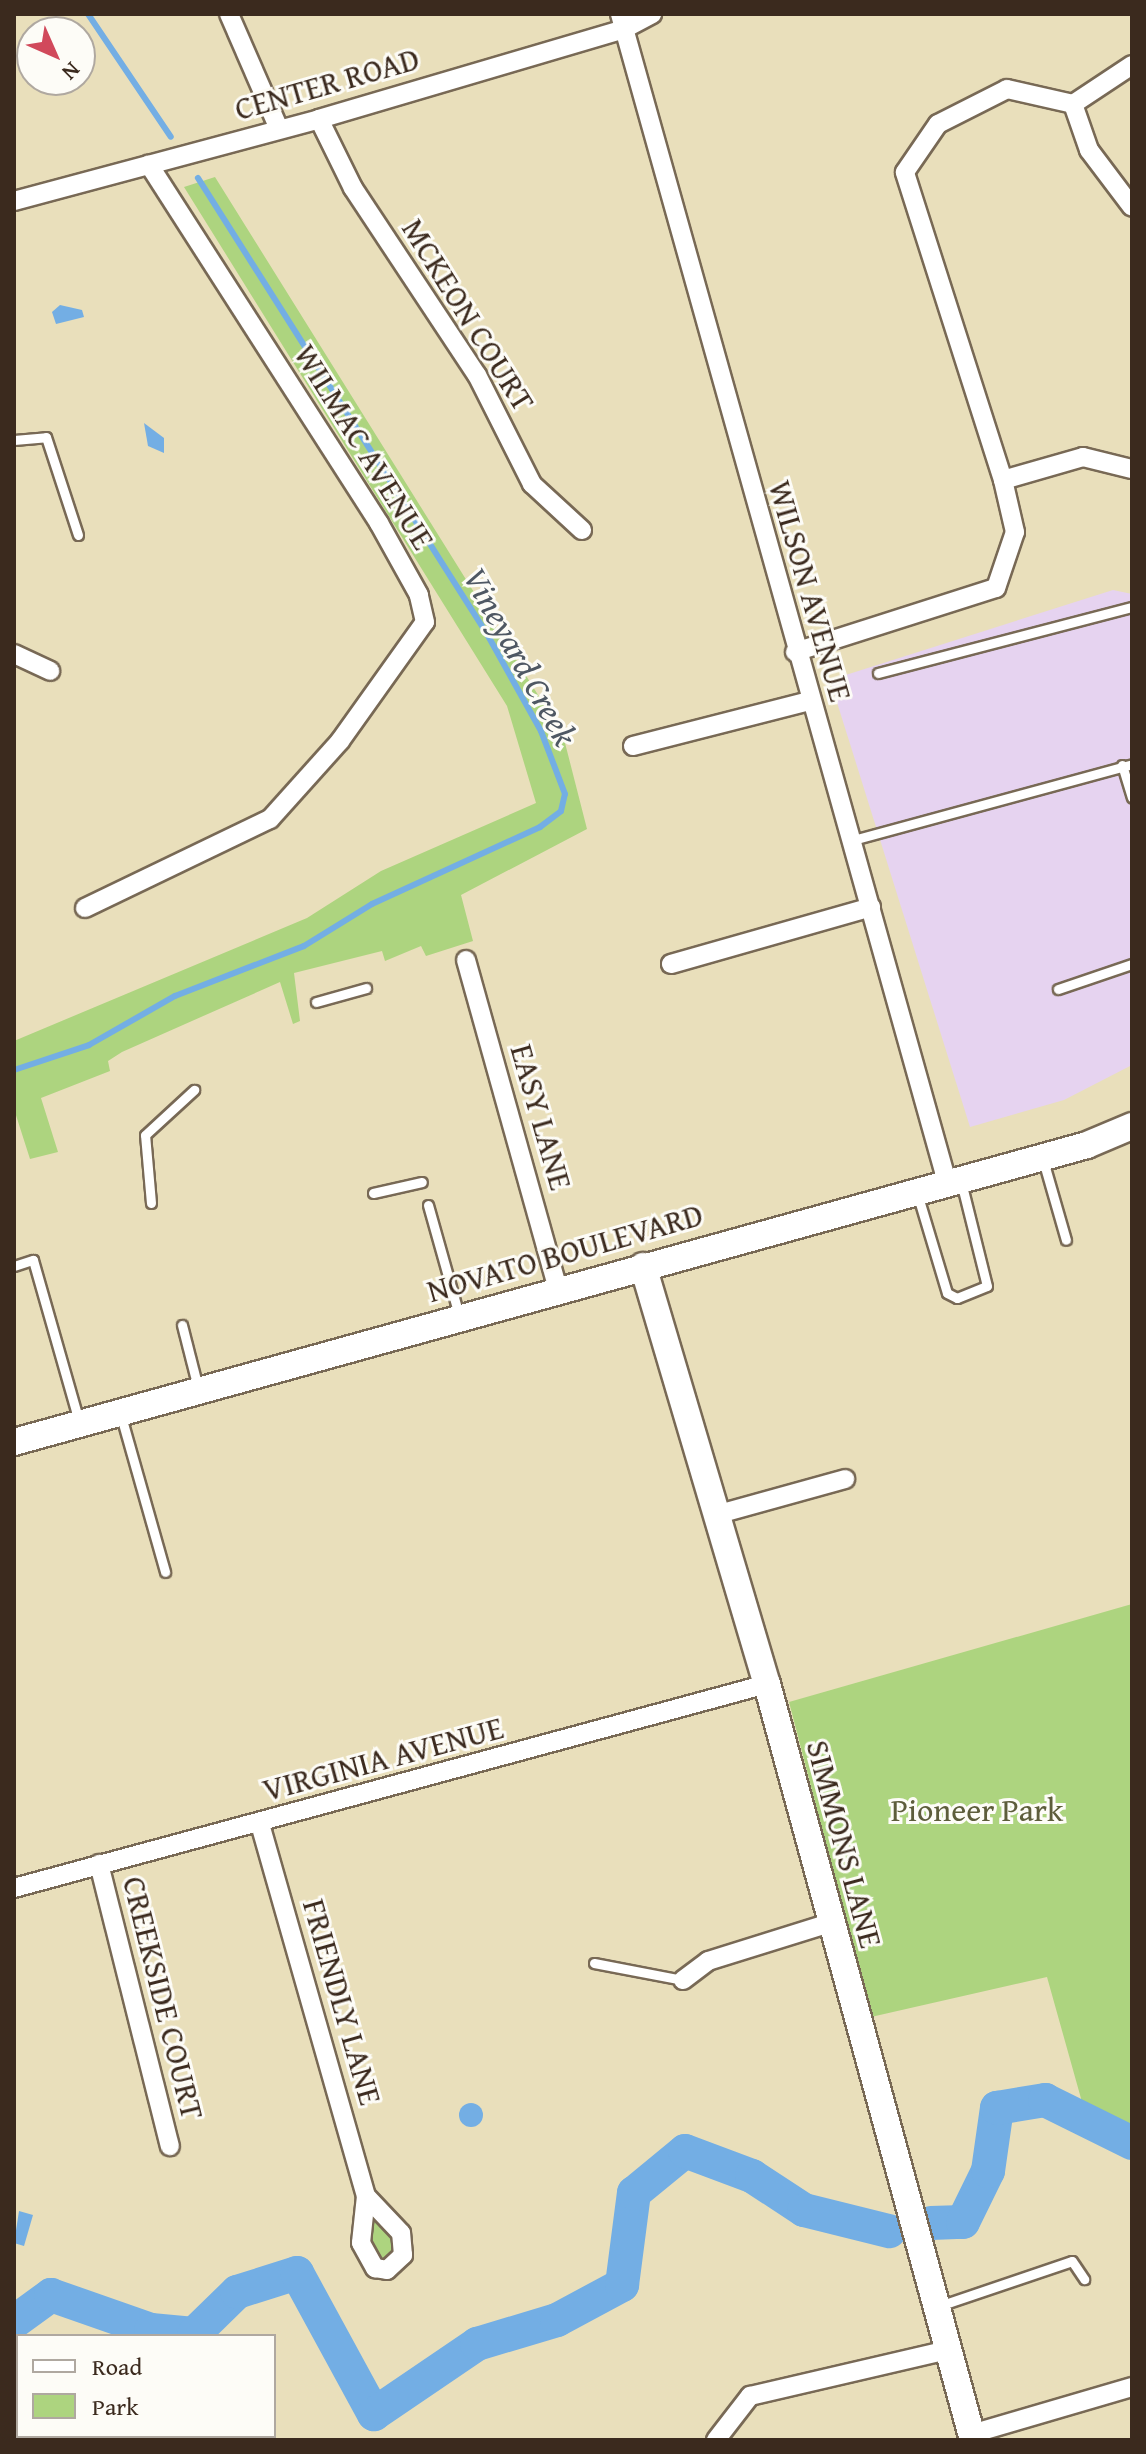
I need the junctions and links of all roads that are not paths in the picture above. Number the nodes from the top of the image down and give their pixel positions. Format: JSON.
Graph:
{"nodes":[{"id":1,"x":229,"y":14,"type":"edge"},
{"id":2,"x":652,"y":14,"type":"edge"},
{"id":3,"x":622,"y":22,"type":"edge"},
{"id":4,"x":1132,"y":65,"type":"edge"},
{"id":5,"x":1073,"y":104,"type":"junction"},
{"id":6,"x":319,"y":119,"type":"junction"},
{"id":7,"x":279,"y":129,"type":"junction"},
{"id":8,"x":149,"y":165,"type":"junction"},
{"id":9,"x":14,"y":201,"type":"edge"},
{"id":10,"x":1132,"y":207,"type":"edge"},
{"id":11,"x":14,"y":440,"type":"edge"},
{"id":12,"x":1132,"y":469,"type":"edge"},
{"id":13,"x":1003,"y":480,"type":"junction"},
{"id":14,"x":582,"y":530,"type":"dead end"},
{"id":15,"x":78,"y":535,"type":"dead end"},
{"id":16,"x":1132,"y":607,"type":"edge"},
{"id":17,"x":795,"y":652,"type":"junction"},
{"id":18,"x":14,"y":654,"type":"edge"},
{"id":19,"x":50,"y":671,"type":"dead end"},
{"id":20,"x":878,"y":673,"type":"dead end"},
{"id":21,"x":809,"y":701,"type":"junction"},
{"id":22,"x":633,"y":746,"type":"dead end"},
{"id":23,"x":1127,"y":765,"type":"edge"},
{"id":24,"x":1132,"y":798,"type":"edge"},
{"id":25,"x":853,"y":840,"type":"junction"},
{"id":26,"x":871,"y":907,"type":"junction"},
{"id":27,"x":85,"y":908,"type":"dead end"},
{"id":28,"x":466,"y":960,"type":"dead end"},
{"id":29,"x":671,"y":964,"type":"dead end"},
{"id":30,"x":1132,"y":964,"type":"edge"},
{"id":31,"x":366,"y":988,"type":"dead end"},
{"id":32,"x":1058,"y":989,"type":"dead end"},
{"id":33,"x":316,"y":1002,"type":"dead end"},
{"id":34,"x":194,"y":1090,"type":"dead end"},
{"id":35,"x":1132,"y":1126,"type":"edge"},
{"id":36,"x":1042,"y":1157,"type":"junction"},
{"id":37,"x":954,"y":1180,"type":"junction"},
{"id":38,"x":422,"y":1182,"type":"dead end"},
{"id":39,"x":916,"y":1190,"type":"junction"},
{"id":40,"x":373,"y":1193,"type":"dead end"},
{"id":41,"x":151,"y":1203,"type":"dead end"},
{"id":42,"x":428,"y":1205,"type":"dead end"},
{"id":43,"x":1066,"y":1240,"type":"dead end"},
{"id":44,"x":14,"y":1266,"type":"edge"},
{"id":45,"x":643,"y":1266,"type":"junction"},
{"id":46,"x":558,"y":1290,"type":"junction"},
{"id":47,"x":460,"y":1318,"type":"junction"},
{"id":48,"x":182,"y":1325,"type":"dead end"},
{"id":49,"x":198,"y":1391,"type":"junction"},
{"id":50,"x":120,"y":1413,"type":"junction"},
{"id":51,"x":79,"y":1424,"type":"junction"},
{"id":52,"x":14,"y":1442,"type":"edge"},
{"id":53,"x":845,"y":1479,"type":"dead end"},
{"id":54,"x":719,"y":1514,"type":"junction"},
{"id":55,"x":165,"y":1572,"type":"dead end"},
{"id":56,"x":767,"y":1684,"type":"junction"},
{"id":57,"x":260,"y":1824,"type":"junction"},
{"id":58,"x":99,"y":1864,"type":"junction"},
{"id":59,"x":14,"y":1888,"type":"edge"},
{"id":60,"x":830,"y":1923,"type":"junction"},
{"id":61,"x":594,"y":1963,"type":"dead end"},
{"id":62,"x":683,"y":1980,"type":"joint"},
{"id":63,"x":170,"y":2146,"type":"dead end"},
{"id":64,"x":366,"y":2196,"type":"dead end"},
{"id":65,"x":1084,"y":2279,"type":"dead end"},
{"id":66,"x":935,"y":2307,"type":"junction"},
{"id":67,"x":947,"y":2350,"type":"junction"},
{"id":68,"x":1132,"y":2387,"type":"edge"},
{"id":69,"x":972,"y":2437,"type":"edge"},
{"id":70,"x":716,"y":2440,"type":"edge"}],
"edges":[{"from":1,"to":7,"type":"street"},
{"from":2,"to":3,"type":"street","name":"CENTER ROAD"},
{"from":3,"to":6,"type":"street","name":"CENTER ROAD"},
{"from":3,"to":17,"type":"street","name":"WILSON AVENUE"},
{"from":4,"to":5,"type":"street"},
{"from":5,"to":10,"type":"street"},
{"from":5,"to":13,"type":"street"},
{"from":6,"to":7,"type":"street","name":"CENTER ROAD"},
{"from":6,"to":14,"type":"street","name":"MCKEON COURT"},
{"from":7,"to":8,"type":"street","name":"CENTER ROAD"},
{"from":8,"to":9,"type":"street","name":"CENTER ROAD"},
{"from":8,"to":27,"type":"street","name":"WILMAC AVENUE"},
{"from":11,"to":15,"type":"lane"},
{"from":12,"to":13,"type":"street"},
{"from":13,"to":17,"type":"street"},
{"from":16,"to":20,"type":"lane"},
{"from":17,"to":21,"type":"street","name":"WILSON AVENUE"},
{"from":18,"to":19,"type":"street"},
{"from":21,"to":22,"type":"street"},
{"from":21,"to":25,"type":"street","name":"WILSON AVENUE"},
{"from":23,"to":24,"type":"lane"},
{"from":23,"to":25,"type":"lane"},
{"from":25,"to":26,"type":"street","name":"WILSON AVENUE"},
{"from":26,"to":29,"type":"street"},
{"from":26,"to":37,"type":"street","name":"WILSON AVENUE"},
{"from":28,"to":46,"type":"street","name":"EASY LANE"},
{"from":30,"to":32,"type":"lane"},
{"from":31,"to":33,"type":"lane"},
{"from":34,"to":41,"type":"lane"},
{"from":35,"to":36,"type":"street","name":"NOVATO BOULEVARD"},
{"from":36,"to":37,"type":"street","name":"NOVATO BOULEVARD"},
{"from":36,"to":43,"type":"lane"},
{"from":37,"to":39,"type":"street","name":"NOVATO BOULEVARD"},
{"from":37,"to":39,"type":"lane"},
{"from":38,"to":40,"type":"lane"},
{"from":39,"to":45,"type":"street","name":"NOVATO BOULEVARD"},
{"from":42,"to":47,"type":"lane"},
{"from":44,"to":51,"type":"lane"},
{"from":45,"to":46,"type":"street","name":"NOVATO BOULEVARD"},
{"from":45,"to":54,"type":"street","name":"SIMMONS LANE"},
{"from":46,"to":47,"type":"street","name":"NOVATO BOULEVARD"},
{"from":47,"to":49,"type":"street","name":"NOVATO BOULEVARD"},
{"from":48,"to":49,"type":"lane"},
{"from":49,"to":50,"type":"street","name":"NOVATO BOULEVARD"},
{"from":50,"to":51,"type":"street","name":"NOVATO BOULEVARD"},
{"from":50,"to":55,"type":"lane"},
{"from":51,"to":52,"type":"street","name":"NOVATO BOULEVARD"},
{"from":53,"to":54,"type":"street"},
{"from":54,"to":56,"type":"street","name":"SIMMONS LANE"},
{"from":56,"to":57,"type":"street","name":"VIRGINIA AVENUE"},
{"from":56,"to":60,"type":"street","name":"SIMMONS LANE"},
{"from":57,"to":58,"type":"street","name":"VIRGINIA AVENUE"},
{"from":57,"to":64,"type":"street","name":"FRIENDLY LANE"},
{"from":58,"to":59,"type":"street","name":"VIRGINIA AVENUE"},
{"from":58,"to":63,"type":"street","name":"CREEKSIDE COURT"},
{"from":60,"to":62,"type":"street"},
{"from":60,"to":66,"type":"street","name":"SIMMONS LANE"},
{"from":61,"to":62,"type":"lane"},
{"from":65,"to":66,"type":"lane"},
{"from":66,"to":67,"type":"street","name":"SIMMONS LANE"},
{"from":67,"to":69,"type":"street","name":"SIMMONS LANE"},
{"from":67,"to":70,"type":"street"},
{"from":68,"to":69,"type":"street"}]}
